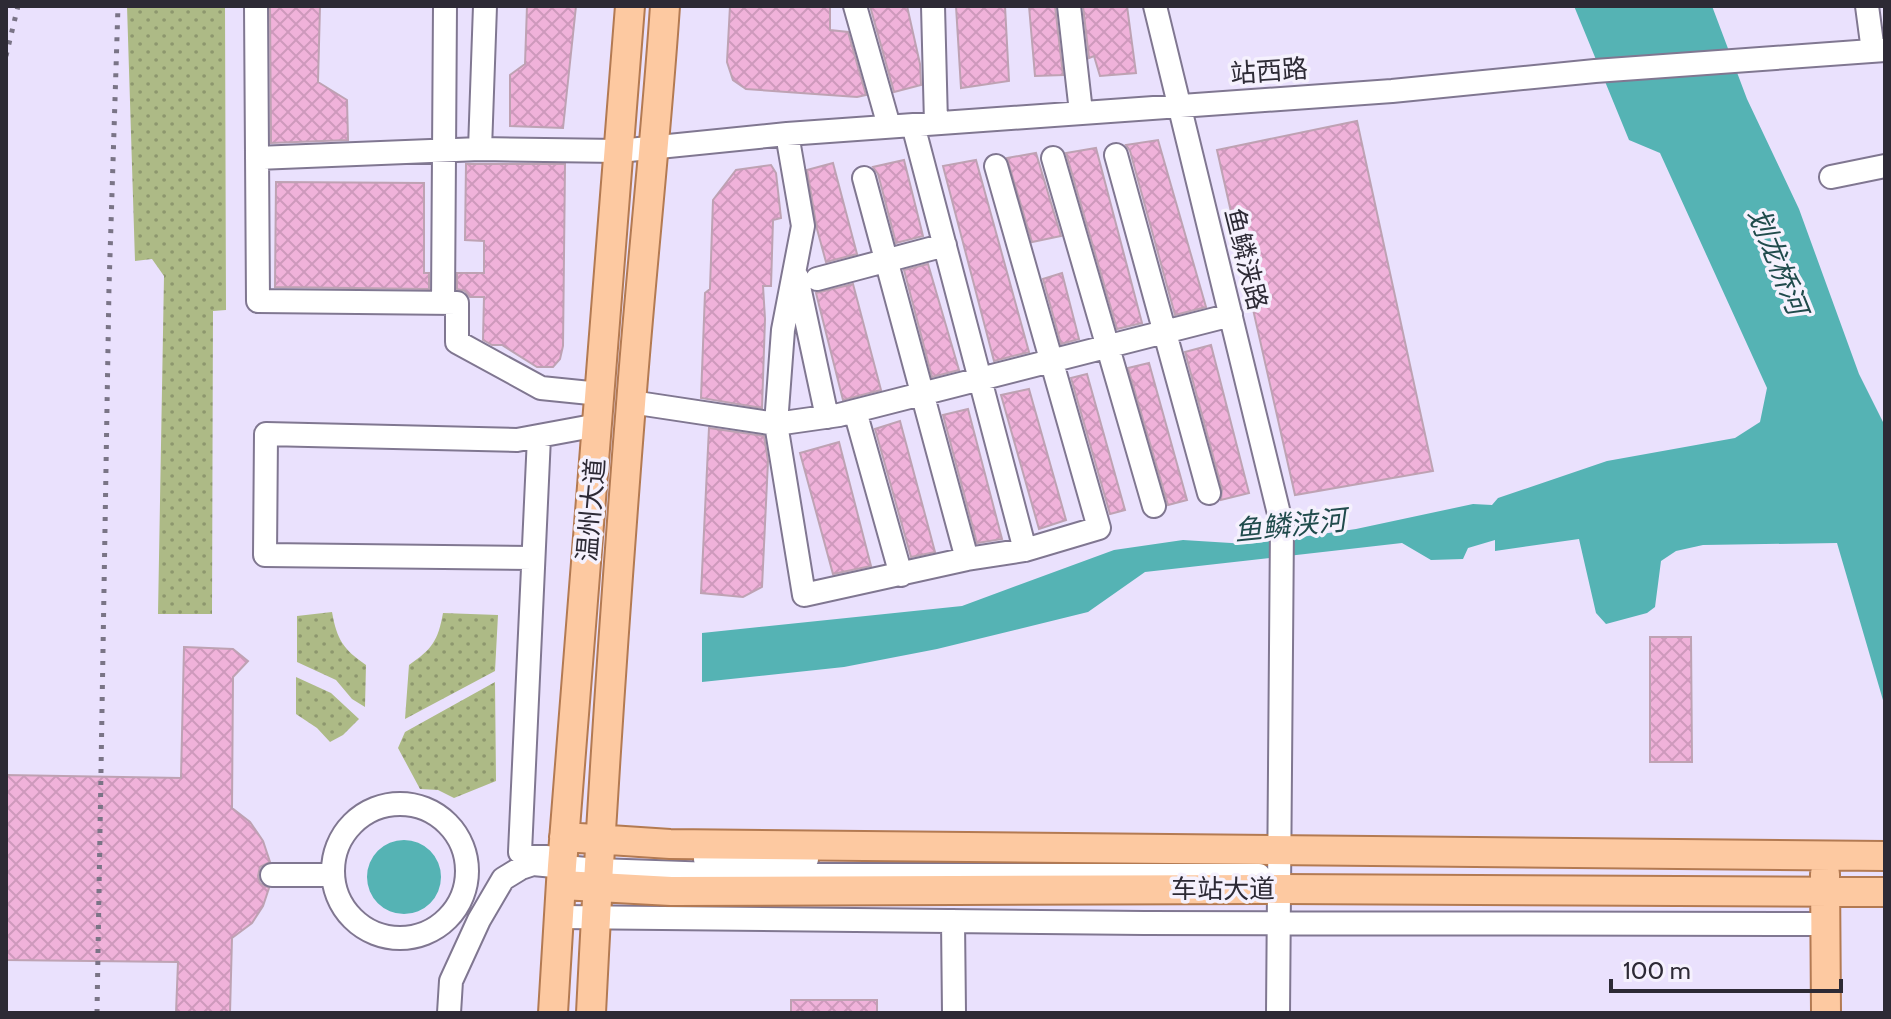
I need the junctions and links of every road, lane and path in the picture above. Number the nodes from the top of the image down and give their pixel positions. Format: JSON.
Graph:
{"nodes":[{"id":1,"x":256,"y":6,"type":"edge"},
{"id":2,"x":445,"y":6,"type":"edge"},
{"id":3,"x":485,"y":6,"type":"edge"},
{"id":4,"x":630,"y":6,"type":"edge"},
{"id":5,"x":665,"y":6,"type":"edge"},
{"id":6,"x":855,"y":6,"type":"edge"},
{"id":7,"x":933,"y":6,"type":"edge"},
{"id":8,"x":1069,"y":6,"type":"edge"},
{"id":9,"x":1155,"y":6,"type":"edge"},
{"id":10,"x":1867,"y":6,"type":"edge"},
{"id":11,"x":1879,"y":50,"type":"edge"},
{"id":12,"x":1179,"y":104,"type":"junction"},
{"id":13,"x":1081,"y":112,"type":"junction"},
{"id":14,"x":936,"y":123,"type":"junction"},
{"id":15,"x":913,"y":125,"type":"junction"},
{"id":16,"x":889,"y":126,"type":"junction"},
{"id":17,"x":787,"y":134,"type":"junction"},
{"id":18,"x":656,"y":146,"type":"junction"},
{"id":19,"x":480,"y":149,"type":"junction"},
{"id":20,"x":444,"y":151,"type":"junction"},
{"id":21,"x":619,"y":151,"type":"junction"},
{"id":22,"x":1116,"y":155,"type":"dead end"},
{"id":23,"x":257,"y":158,"type":"junction"},
{"id":24,"x":1053,"y":158,"type":"dead end"},
{"id":25,"x":996,"y":166,"type":"dead end"},
{"id":26,"x":1885,"y":166,"type":"edge"},
{"id":27,"x":1831,"y":177,"type":"dead end"},
{"id":28,"x":864,"y":178,"type":"dead end"},
{"id":29,"x":945,"y":245,"type":"junction"},
{"id":30,"x":886,"y":262,"type":"junction"},
{"id":31,"x":795,"y":268,"type":"junction"},
{"id":32,"x":817,"y":279,"type":"dead end"},
{"id":33,"x":443,"y":303,"type":"junction"},
{"id":34,"x":1231,"y":315,"type":"junction"},
{"id":35,"x":1165,"y":333,"type":"junction"},
{"id":36,"x":1108,"y":348,"type":"junction"},
{"id":37,"x":1050,"y":363,"type":"junction"},
{"id":38,"x":980,"y":381,"type":"junction"},
{"id":39,"x":600,"y":394,"type":"junction"},
{"id":40,"x":921,"y":395,"type":"junction"},
{"id":41,"x":631,"y":402,"type":"junction"},
{"id":42,"x":855,"y":411,"type":"junction"},
{"id":43,"x":827,"y":417,"type":"junction"},
{"id":44,"x":776,"y":424,"type":"junction"},
{"id":45,"x":598,"y":425,"type":"junction"},
{"id":46,"x":539,"y":437,"type":"junction"},
{"id":47,"x":1209,"y":493,"type":"dead end"},
{"id":48,"x":1154,"y":506,"type":"dead end"},
{"id":49,"x":1025,"y":550,"type":"junction"},
{"id":50,"x":533,"y":558,"type":"junction"},
{"id":51,"x":967,"y":559,"type":"junction"},
{"id":52,"x":901,"y":575,"type":"junction"},
{"id":53,"x":1885,"y":856,"type":"edge"},
{"id":54,"x":563,"y":862,"type":"junction"},
{"id":55,"x":598,"y":863,"type":"junction"},
{"id":56,"x":1885,"y":868,"type":"edge"},
{"id":57,"x":1281,"y":869,"type":"junction"},
{"id":58,"x":1825,"y":873,"type":"junction"},
{"id":59,"x":272,"y":875,"type":"dead end"},
{"id":60,"x":333,"y":875,"type":"junction"},
{"id":61,"x":1885,"y":880,"type":"edge"},
{"id":62,"x":1885,"y":892,"type":"edge"},
{"id":63,"x":560,"y":917,"type":"junction"},
{"id":64,"x":596,"y":918,"type":"junction"},
{"id":65,"x":953,"y":921,"type":"junction"},
{"id":66,"x":1280,"y":923,"type":"junction"},
{"id":67,"x":1825,"y":924,"type":"junction"},
{"id":68,"x":449,"y":1013,"type":"edge"},
{"id":69,"x":553,"y":1013,"type":"edge"},
{"id":70,"x":591,"y":1013,"type":"edge"},
{"id":71,"x":954,"y":1013,"type":"edge"},
{"id":72,"x":1278,"y":1013,"type":"edge"},
{"id":73,"x":1826,"y":1013,"type":"edge"}],
"edges":[{"from":1,"to":23,"type":"street"},
{"from":2,"to":20,"type":"street"},
{"from":3,"to":19,"type":"street"},
{"from":4,"to":21,"type":"main road","name":"温州大道"},
{"from":5,"to":18,"type":"main road","name":"温州大道"},
{"from":6,"to":16,"type":"street"},
{"from":7,"to":14,"type":"street"},
{"from":8,"to":13,"type":"street"},
{"from":9,"to":12,"type":"street","name":"鱼鳞浃路"},
{"from":10,"to":11,"type":"street"},
{"from":11,"to":12,"type":"street","name":"站西路"},
{"from":12,"to":13,"type":"street","name":"站西路"},
{"from":12,"to":34,"type":"street","name":"鱼鳞浃路"},
{"from":13,"to":14,"type":"street","name":"站西路"},
{"from":14,"to":15,"type":"street","name":"站西路"},
{"from":15,"to":16,"type":"street","name":"站西路"},
{"from":15,"to":29,"type":"street"},
{"from":16,"to":17,"type":"street","name":"站西路"},
{"from":17,"to":18,"type":"street","name":"站西路"},
{"from":17,"to":31,"type":"street"},
{"from":18,"to":21,"type":"street","name":"站西路"},
{"from":18,"to":41,"type":"main road","name":"温州大道"},
{"from":19,"to":20,"type":"street","name":"站西路"},
{"from":19,"to":21,"type":"street","name":"站西路"},
{"from":20,"to":23,"type":"street","name":"站西路"},
{"from":20,"to":33,"type":"street"},
{"from":21,"to":39,"type":"main road","name":"温州大道"},
{"from":22,"to":35,"type":"street"},
{"from":23,"to":33,"type":"street"},
{"from":24,"to":36,"type":"street"},
{"from":25,"to":37,"type":"street"},
{"from":26,"to":27,"type":"street"},
{"from":28,"to":30,"type":"street"},
{"from":29,"to":30,"type":"street"},
{"from":29,"to":38,"type":"street"},
{"from":30,"to":32,"type":"street"},
{"from":30,"to":40,"type":"street"},
{"from":31,"to":43,"type":"street"},
{"from":31,"to":44,"type":"street"},
{"from":33,"to":39,"type":"street"},
{"from":34,"to":35,"type":"street"},
{"from":34,"to":57,"type":"street","name":"鱼鳞浃路"},
{"from":35,"to":36,"type":"street"},
{"from":35,"to":47,"type":"street"},
{"from":36,"to":37,"type":"street"},
{"from":36,"to":48,"type":"street"},
{"from":37,"to":38,"type":"street"},
{"from":37,"to":49,"type":"street"},
{"from":38,"to":40,"type":"street"},
{"from":38,"to":49,"type":"street"},
{"from":39,"to":45,"type":"main road","name":"温州大道"},
{"from":40,"to":42,"type":"street"},
{"from":40,"to":51,"type":"street"},
{"from":41,"to":44,"type":"street"},
{"from":41,"to":55,"type":"main road","name":"温州大道"},
{"from":42,"to":43,"type":"street"},
{"from":42,"to":52,"type":"street"},
{"from":43,"to":44,"type":"street"},
{"from":44,"to":52,"type":"street"},
{"from":45,"to":46,"type":"street"},
{"from":45,"to":54,"type":"main road","name":"温州大道"},
{"from":46,"to":50,"type":"street"},
{"from":46,"to":50,"type":"street"},
{"from":49,"to":51,"type":"street"},
{"from":50,"to":54,"type":"street"},
{"from":51,"to":52,"type":"street"},
{"from":53,"to":58,"type":"main road","name":"车站大道"},
{"from":54,"to":55,"type":"main road","name":"车站大道"},
{"from":54,"to":55,"type":"main road","name":"车站大道"},
{"from":54,"to":63,"type":"main road","name":"温州大道"},
{"from":54,"to":68,"type":"street"},
{"from":55,"to":57,"type":"main road","name":"车站大道"},
{"from":55,"to":57,"type":"main road","name":"车站大道"},
{"from":55,"to":64,"type":"main road","name":"温州大道"},
{"from":56,"to":58,"type":"street"},
{"from":57,"to":58,"type":"main road","name":"车站大道"},
{"from":57,"to":58,"type":"main road","name":"车站大道"},
{"from":57,"to":66,"type":"street","name":"鱼鳞浃路"},
{"from":58,"to":61,"type":"street"},
{"from":58,"to":62,"type":"main road","name":"车站大道"},
{"from":58,"to":67,"type":"main road"},
{"from":59,"to":60,"type":"street"},
{"from":60,"to":60,"type":"street"},
{"from":63,"to":64,"type":"street"},
{"from":63,"to":69,"type":"main road","name":"温州大道"},
{"from":64,"to":65,"type":"street"},
{"from":64,"to":70,"type":"main road","name":"温州大道"},
{"from":65,"to":66,"type":"street"},
{"from":65,"to":71,"type":"street"},
{"from":66,"to":67,"type":"street"},
{"from":66,"to":72,"type":"street","name":"鱼鳞浃路"},
{"from":67,"to":73,"type":"main road"}]}
